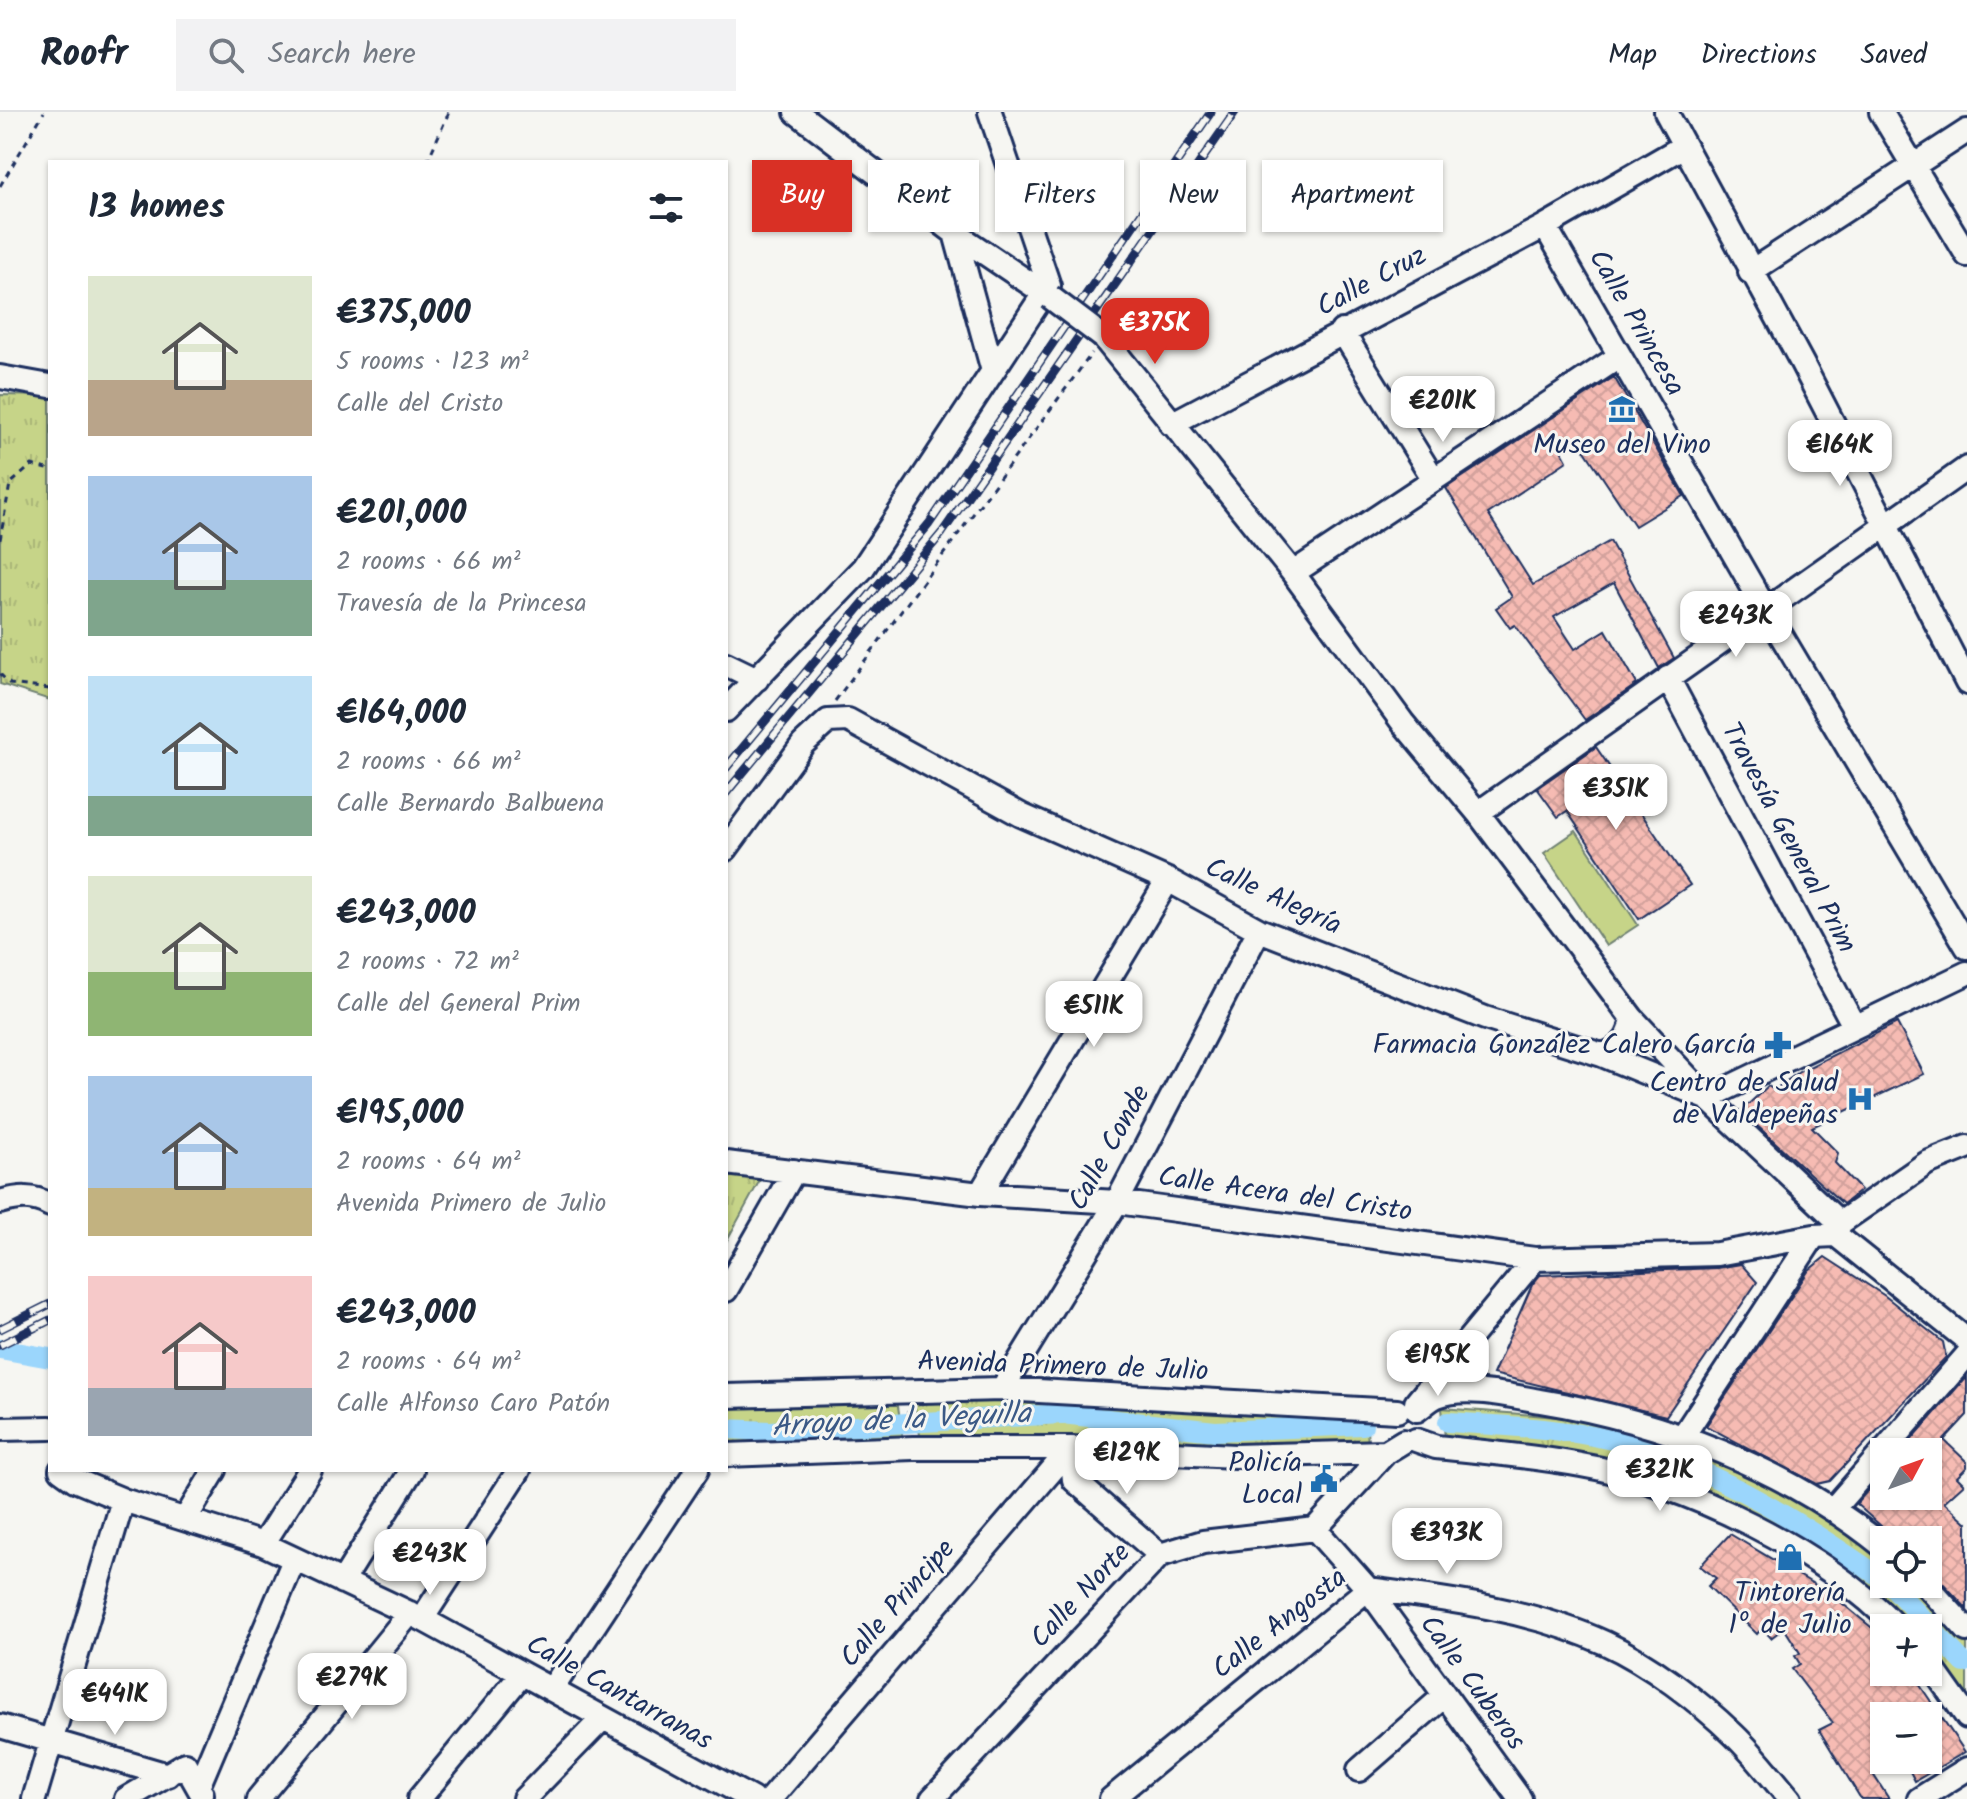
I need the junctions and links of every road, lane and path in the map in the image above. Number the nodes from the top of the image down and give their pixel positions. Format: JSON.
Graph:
{"nodes":[{"id":1,"x":44,"y":112,"type":"edge"},
{"id":2,"x":449,"y":112,"type":"edge"},
{"id":3,"x":796,"y":112,"type":"edge"},
{"id":4,"x":990,"y":112,"type":"edge"},
{"id":5,"x":1666,"y":112,"type":"edge"},
{"id":6,"x":1881,"y":112,"type":"edge"},
{"id":7,"x":1967,"y":131,"type":"edge"},
{"id":8,"x":1684,"y":146,"type":"junction"},
{"id":9,"x":428,"y":160,"type":"edge"},
{"id":10,"x":1914,"y":166,"type":"junction"},
{"id":11,"x":0,"y":186,"type":"edge"},
{"id":12,"x":1545,"y":226,"type":"junction"},
{"id":13,"x":955,"y":233,"type":"junction"},
{"id":14,"x":1967,"y":255,"type":"edge"},
{"id":15,"x":1750,"y":272,"type":"junction"},
{"id":16,"x":1047,"y":295,"type":"junction"},
{"id":17,"x":1342,"y":331,"type":"junction"},
{"id":18,"x":1103,"y":337,"type":"junction"},
{"id":19,"x":1620,"y":356,"type":"junction"},
{"id":20,"x":993,"y":371,"type":"junction"},
{"id":21,"x":0,"y":377,"type":"edge"},
{"id":22,"x":48,"y":386,"type":"edge"},
{"id":23,"x":1171,"y":424,"type":"junction"},
{"id":24,"x":1967,"y":468,"type":"edge"},
{"id":25,"x":48,"y":469,"type":"edge"},
{"id":26,"x":1433,"y":478,"type":"junction"},
{"id":27,"x":1886,"y":527,"type":"junction"},
{"id":28,"x":0,"y":540,"type":"edge"},
{"id":29,"x":1293,"y":573,"type":"junction"},
{"id":30,"x":1766,"y":610,"type":"junction"},
{"id":31,"x":728,"y":665,"type":"edge"},
{"id":32,"x":0,"y":674,"type":"edge"},
{"id":33,"x":1668,"y":678,"type":"junction"},
{"id":34,"x":757,"y":679,"type":"junction"},
{"id":35,"x":1967,"y":683,"type":"edge"},
{"id":36,"x":48,"y":689,"type":"edge"},
{"id":37,"x":728,"y":708,"type":"edge"},
{"id":38,"x":830,"y":713,"type":"junction"},
{"id":39,"x":1478,"y":813,"type":"junction"},
{"id":40,"x":728,"y":846,"type":"edge"},
{"id":41,"x":1168,"y":880,"type":"junction"},
{"id":42,"x":1259,"y":930,"type":"junction"},
{"id":43,"x":1967,"y":947,"type":"edge"},
{"id":44,"x":1967,"y":973,"type":"edge"},
{"id":45,"x":1632,"y":1018,"type":"junction"},
{"id":46,"x":1854,"y":1026,"type":"junction"},
{"id":47,"x":1602,"y":1055,"type":"junction"},
{"id":48,"x":1707,"y":1098,"type":"junction"},
{"id":49,"x":1967,"y":1147,"type":"edge"},
{"id":50,"x":728,"y":1163,"type":"edge"},
{"id":51,"x":794,"y":1171,"type":"junction"},
{"id":52,"x":980,"y":1194,"type":"junction"},
{"id":53,"x":0,"y":1202,"type":"edge"},
{"id":54,"x":1117,"y":1202,"type":"junction"},
{"id":55,"x":48,"y":1204,"type":"edge"},
{"id":56,"x":1830,"y":1231,"type":"junction"},
{"id":57,"x":1535,"y":1259,"type":"junction"},
{"id":58,"x":728,"y":1286,"type":"edge"},
{"id":59,"x":1967,"y":1340,"type":"edge"},
{"id":60,"x":1967,"y":1355,"type":"edge"},
{"id":61,"x":1002,"y":1389,"type":"junction"},
{"id":62,"x":905,"y":1391,"type":"junction"},
{"id":63,"x":728,"y":1396,"type":"edge"},
{"id":64,"x":1409,"y":1410,"type":"junction"},
{"id":65,"x":48,"y":1428,"type":"edge"},
{"id":66,"x":0,"y":1429,"type":"edge"},
{"id":67,"x":1683,"y":1436,"type":"junction"},
{"id":68,"x":1402,"y":1444,"type":"junction"},
{"id":69,"x":913,"y":1448,"type":"junction"},
{"id":70,"x":1071,"y":1448,"type":"junction"},
{"id":71,"x":728,"y":1455,"type":"edge"},
{"id":72,"x":64,"y":1472,"type":"edge"},
{"id":73,"x":214,"y":1472,"type":"edge"},
{"id":74,"x":309,"y":1472,"type":"edge"},
{"id":75,"x":411,"y":1472,"type":"edge"},
{"id":76,"x":518,"y":1472,"type":"edge"},
{"id":77,"x":696,"y":1472,"type":"edge"},
{"id":78,"x":123,"y":1500,"type":"junction"},
{"id":79,"x":1833,"y":1509,"type":"junction"},
{"id":80,"x":186,"y":1518,"type":"junction"},
{"id":81,"x":1315,"y":1529,"type":"junction"},
{"id":82,"x":1870,"y":1537,"type":"edge"},
{"id":83,"x":263,"y":1544,"type":"junction"},
{"id":84,"x":1160,"y":1555,"type":"junction"},
{"id":85,"x":294,"y":1560,"type":"junction"},
{"id":86,"x":342,"y":1582,"type":"junction"},
{"id":87,"x":1368,"y":1589,"type":"junction"},
{"id":88,"x":1938,"y":1598,"type":"edge"},
{"id":89,"x":1884,"y":1614,"type":"edge"},
{"id":90,"x":416,"y":1616,"type":"junction"},
{"id":91,"x":1967,"y":1630,"type":"edge"},
{"id":92,"x":522,"y":1674,"type":"junction"},
{"id":93,"x":1942,"y":1682,"type":"edge"},
{"id":94,"x":552,"y":1689,"type":"junction"},
{"id":95,"x":1443,"y":1697,"type":"junction"},
{"id":96,"x":1967,"y":1717,"type":"edge"},
{"id":97,"x":603,"y":1718,"type":"junction"},
{"id":98,"x":0,"y":1726,"type":"edge"},
{"id":99,"x":50,"y":1743,"type":"junction"},
{"id":100,"x":1967,"y":1769,"type":"edge"},
{"id":101,"x":1359,"y":1770,"type":"dead end"},
{"id":102,"x":168,"y":1775,"type":"junction"},
{"id":103,"x":201,"y":1793,"type":"edge"},
{"id":104,"x":527,"y":1798,"type":"edge"},
{"id":105,"x":34,"y":1799,"type":"edge"},
{"id":106,"x":126,"y":1799,"type":"edge"},
{"id":107,"x":258,"y":1799,"type":"edge"},
{"id":108,"x":419,"y":1799,"type":"edge"},
{"id":109,"x":752,"y":1799,"type":"edge"},
{"id":110,"x":770,"y":1799,"type":"edge"},
{"id":111,"x":932,"y":1799,"type":"edge"},
{"id":112,"x":1111,"y":1799,"type":"edge"},
{"id":113,"x":1520,"y":1799,"type":"edge"},
{"id":114,"x":1790,"y":1799,"type":"edge"},
{"id":115,"x":1919,"y":1799,"type":"edge"}],
"edges":[{"from":1,"to":11,"type":"path"},
{"from":2,"to":9,"type":"path"},
{"from":3,"to":13,"type":"street"},
{"from":4,"to":16,"type":"street"},
{"from":5,"to":8,"type":"street"},
{"from":6,"to":10,"type":"street"},
{"from":7,"to":10,"type":"street"},
{"from":8,"to":12,"type":"street","name":"Calle Cruz"},
{"from":8,"to":15,"type":"street"},
{"from":10,"to":14,"type":"street"},
{"from":10,"to":15,"type":"street"},
{"from":12,"to":17,"type":"street","name":"Calle Cruz"},
{"from":12,"to":19,"type":"street","name":"Calle Princesa"},
{"from":13,"to":16,"type":"street"},
{"from":13,"to":20,"type":"street"},
{"from":15,"to":27,"type":"street"},
{"from":16,"to":18,"type":"street","bridge":true},
{"from":16,"to":20,"type":"street"},
{"from":17,"to":23,"type":"street","name":"Calle Cruz"},
{"from":17,"to":26,"type":"street"},
{"from":18,"to":23,"type":"street"},
{"from":18,"to":38,"type":"path"},
{"from":19,"to":26,"type":"street"},
{"from":19,"to":30,"type":"street","name":"Calle Princesa"},
{"from":20,"to":34,"type":"street"},
{"from":21,"to":22,"type":"street"},
{"from":23,"to":29,"type":"street"},
{"from":24,"to":27,"type":"street"},
{"from":25,"to":28,"type":"path"},
{"from":26,"to":29,"type":"street"},
{"from":27,"to":30,"type":"street"},
{"from":27,"to":35,"type":"street"},
{"from":29,"to":39,"type":"street"},
{"from":30,"to":33,"type":"street"},
{"from":30,"to":43,"type":"street","name":"Calle Princesa"},
{"from":31,"to":34,"type":"street"},
{"from":32,"to":36,"type":"path"},
{"from":33,"to":39,"type":"street"},
{"from":33,"to":46,"type":"street","name":"Travesía General Prim"},
{"from":34,"to":37,"type":"street"},
{"from":38,"to":40,"type":"street"},
{"from":38,"to":41,"type":"street","name":"Calle Alegría"},
{"from":39,"to":45,"type":"street"},
{"from":41,"to":42,"type":"street","name":"Calle Alegría"},
{"from":41,"to":52,"type":"street"},
{"from":42,"to":47,"type":"street","name":"Calle Alegría"},
{"from":42,"to":54,"type":"street","name":"Calle Conde"},
{"from":44,"to":46,"type":"street"},
{"from":45,"to":47,"type":"street"},
{"from":45,"to":48,"type":"street"},
{"from":46,"to":48,"type":"street"},
{"from":47,"to":48,"type":"street","name":"Calle Alegría"},
{"from":48,"to":56,"type":"street"},
{"from":49,"to":56,"type":"street"},
{"from":50,"to":51,"type":"street","name":"Calle Acera del Cristo"},
{"from":51,"to":52,"type":"street","name":"Calle Acera del Cristo"},
{"from":51,"to":58,"type":"street"},
{"from":52,"to":54,"type":"street","name":"Calle Acera del Cristo"},
{"from":53,"to":55,"type":"street"},
{"from":54,"to":57,"type":"street","name":"Calle Acera del Cristo"},
{"from":54,"to":61,"type":"street","name":"Calle Conde"},
{"from":56,"to":57,"type":"street","name":"Calle Acera del Cristo"},
{"from":56,"to":59,"type":"street"},
{"from":56,"to":67,"type":"street"},
{"from":57,"to":64,"type":"street"},
{"from":60,"to":79,"type":"street"},
{"from":61,"to":62,"type":"street","name":"Avenida Primero de Julio"},
{"from":61,"to":64,"type":"street","name":"Avenida Primero de Julio"},
{"from":62,"to":63,"type":"street","name":"Avenida Primero de Julio"},
{"from":62,"to":69,"type":"path"},
{"from":64,"to":67,"type":"street","name":"Avenida Primero de Julio"},
{"from":64,"to":68,"type":"street"},
{"from":65,"to":66,"type":"street"},
{"from":67,"to":79,"type":"street","name":"Avenida Primero de Julio"},
{"from":68,"to":70,"type":"street"},
{"from":68,"to":81,"type":"street"},
{"from":68,"to":89,"type":"street"},
{"from":69,"to":70,"type":"street"},
{"from":69,"to":71,"type":"street"},
{"from":70,"to":84,"type":"street"},
{"from":70,"to":110,"type":"street","name":"Calle Principe"},
{"from":72,"to":78,"type":"street","name":"Calle Cantarranas"},
{"from":73,"to":80,"type":"street"},
{"from":74,"to":83,"type":"street"},
{"from":75,"to":86,"type":"street"},
{"from":76,"to":90,"type":"street"},
{"from":77,"to":94,"type":"street"},
{"from":78,"to":80,"type":"street","name":"Calle Cantarranas"},
{"from":78,"to":99,"type":"street"},
{"from":79,"to":82,"type":"street","name":"Avenida Primero de Julio"},
{"from":80,"to":83,"type":"street","name":"Calle Cantarranas"},
{"from":81,"to":84,"type":"street","name":"Calle Norte"},
{"from":81,"to":87,"type":"street","name":"Calle Cuberos"},
{"from":83,"to":85,"type":"street","name":"Calle Cantarranas"},
{"from":84,"to":111,"type":"street","name":"Calle Norte"},
{"from":85,"to":86,"type":"street","name":"Calle Cantarranas"},
{"from":85,"to":103,"type":"street"},
{"from":86,"to":90,"type":"street","name":"Calle Cantarranas"},
{"from":87,"to":95,"type":"street","name":"Calle Cuberos"},
{"from":87,"to":112,"type":"street","name":"Calle Angosta"},
{"from":87,"to":114,"type":"street","name":"Calle Angosta"},
{"from":88,"to":91,"type":"street"},
{"from":90,"to":92,"type":"street","name":"Calle Cantarranas"},
{"from":90,"to":107,"type":"street"},
{"from":92,"to":94,"type":"street","name":"Calle Cantarranas"},
{"from":92,"to":108,"type":"street"},
{"from":93,"to":96,"type":"street"},
{"from":94,"to":97,"type":"street","name":"Calle Cantarranas"},
{"from":95,"to":101,"type":"street"},
{"from":95,"to":113,"type":"street","name":"Calle Cuberos"},
{"from":97,"to":104,"type":"street"},
{"from":97,"to":109,"type":"street","name":"Calle Cantarranas"},
{"from":98,"to":99,"type":"street"},
{"from":99,"to":102,"type":"street"},
{"from":99,"to":105,"type":"street"},
{"from":100,"to":115,"type":"street"},
{"from":102,"to":103,"type":"street"},
{"from":102,"to":106,"type":"street"}]}
